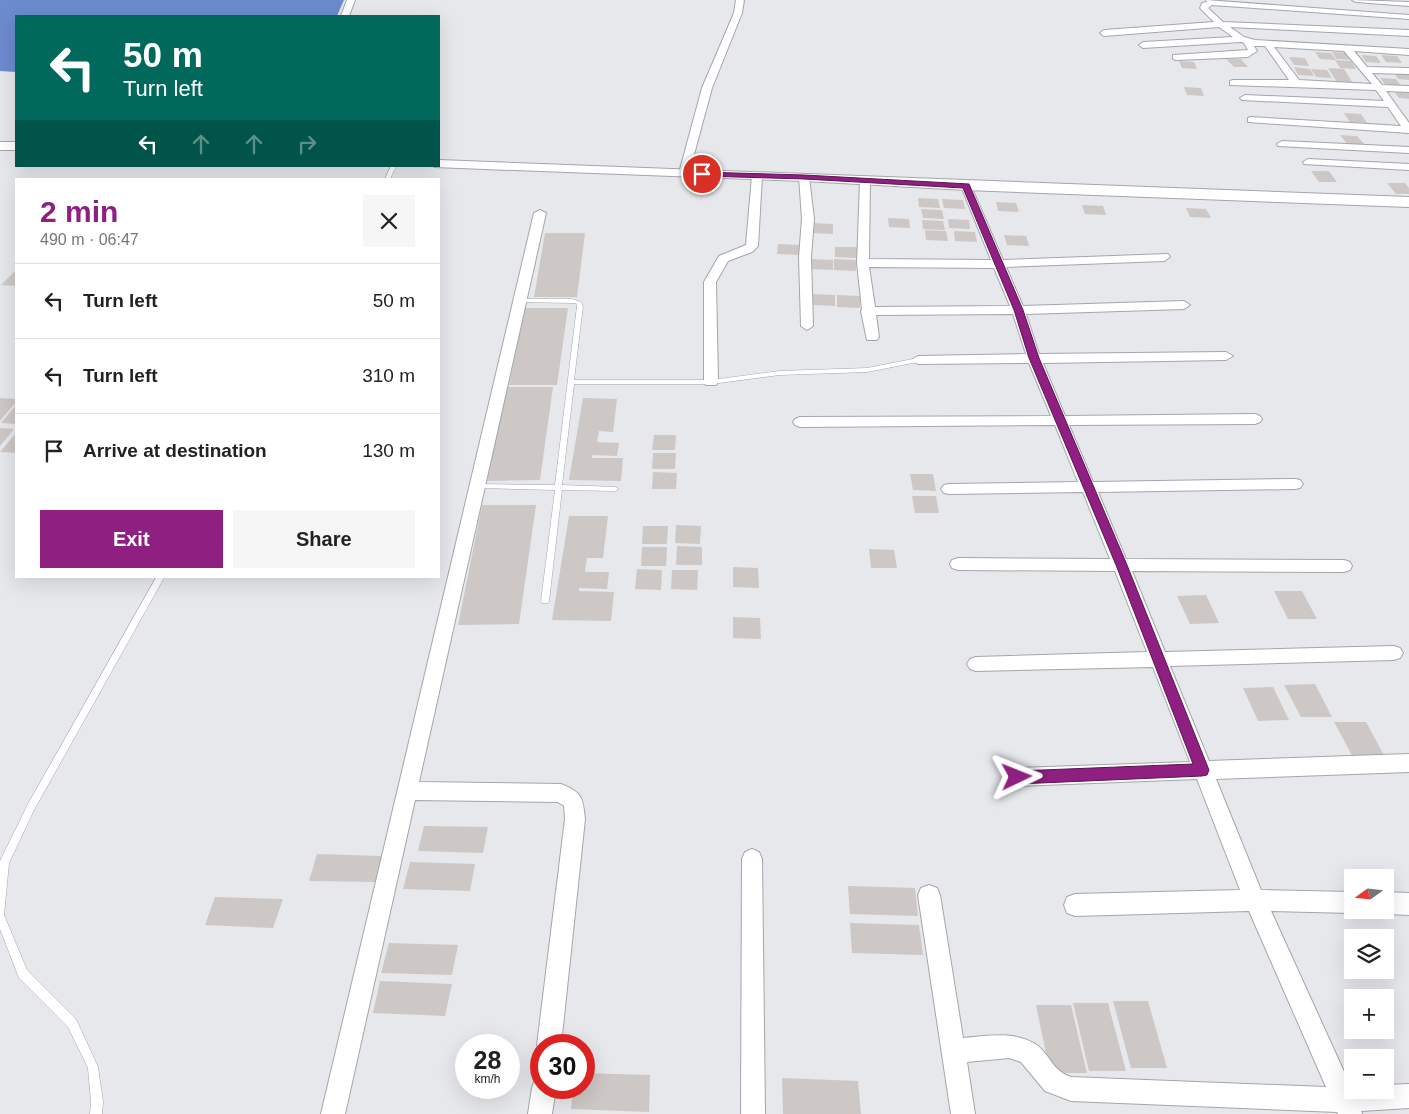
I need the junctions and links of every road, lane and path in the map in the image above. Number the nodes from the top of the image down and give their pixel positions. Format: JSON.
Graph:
{"nodes":[{"id":1,"x":351,"y":0,"type":"edge"},
{"id":2,"x":740,"y":0,"type":"edge"},
{"id":3,"x":1304,"y":0,"type":"edge"},
{"id":4,"x":1356,"y":0,"type":"edge"},
{"id":5,"x":1211,"y":1,"type":"edge"},
{"id":6,"x":1409,"y":4,"type":"edge"},
{"id":7,"x":1310,"y":11,"type":"junction"},
{"id":8,"x":345,"y":15,"type":"edge"},
{"id":9,"x":1409,"y":17,"type":"edge"},
{"id":10,"x":1221,"y":24,"type":"junction"},
{"id":11,"x":1321,"y":29,"type":"junction"},
{"id":12,"x":1104,"y":33,"type":"dead end"},
{"id":13,"x":1409,"y":33,"type":"edge"},
{"id":14,"x":1244,"y":40,"type":"junction"},
{"id":15,"x":1268,"y":44,"type":"junction"},
{"id":16,"x":1143,"y":45,"type":"dead end"},
{"id":17,"x":1333,"y":47,"type":"junction"},
{"id":18,"x":1346,"y":48,"type":"junction"},
{"id":19,"x":1409,"y":52,"type":"edge"},
{"id":20,"x":1176,"y":57,"type":"dead end"},
{"id":21,"x":1363,"y":70,"type":"junction"},
{"id":22,"x":1409,"y":71,"type":"edge"},
{"id":23,"x":1233,"y":83,"type":"dead end"},
{"id":24,"x":1296,"y":84,"type":"junction"},
{"id":25,"x":1379,"y":87,"type":"junction"},
{"id":26,"x":1409,"y":89,"type":"edge"},
{"id":27,"x":1245,"y":98,"type":"dead end"},
{"id":28,"x":1392,"y":106,"type":"junction"},
{"id":29,"x":1409,"y":108,"type":"edge"},
{"id":30,"x":1251,"y":120,"type":"dead end"},
{"id":31,"x":1409,"y":129,"type":"edge"},
{"id":32,"x":1282,"y":144,"type":"dead end"},
{"id":33,"x":0,"y":146,"type":"edge"},
{"id":34,"x":15,"y":146,"type":"edge"},
{"id":35,"x":1409,"y":150,"type":"edge"},
{"id":36,"x":1308,"y":162,"type":"dead end"},
{"id":37,"x":440,"y":164,"type":"edge"},
{"id":38,"x":1409,"y":167,"type":"edge"},
{"id":39,"x":684,"y":173,"type":"junction"},
{"id":40,"x":757,"y":176,"type":"junction"},
{"id":41,"x":804,"y":177,"type":"junction"},
{"id":42,"x":865,"y":181,"type":"junction"},
{"id":43,"x":966,"y":186,"type":"junction"},
{"id":44,"x":1409,"y":202,"type":"edge"},
{"id":45,"x":540,"y":213,"type":"dead end"},
{"id":46,"x":1164,"y":257,"type":"dead end"},
{"id":47,"x":863,"y":263,"type":"junction"},
{"id":48,"x":997,"y":264,"type":"junction"},
{"id":49,"x":520,"y":301,"type":"junction"},
{"id":50,"x":1184,"y":305,"type":"dead end"},
{"id":51,"x":1018,"y":310,"type":"junction"},
{"id":52,"x":867,"y":311,"type":"junction"},
{"id":53,"x":807,"y":326,"type":"dead end"},
{"id":54,"x":872,"y":337,"type":"dead end"},
{"id":55,"x":1226,"y":356,"type":"dead end"},
{"id":56,"x":1034,"y":358,"type":"junction"},
{"id":57,"x":918,"y":360,"type":"joint"},
{"id":58,"x":571,"y":382,"type":"junction"},
{"id":59,"x":711,"y":382,"type":"junction"},
{"id":60,"x":1255,"y":419,"type":"dead end"},
{"id":61,"x":1062,"y":420,"type":"junction"},
{"id":62,"x":800,"y":422,"type":"dead end"},
{"id":63,"x":1295,"y":484,"type":"dead end"},
{"id":64,"x":477,"y":486,"type":"junction"},
{"id":65,"x":558,"y":487,"type":"junction"},
{"id":66,"x":1089,"y":488,"type":"junction"},
{"id":67,"x":615,"y":489,"type":"dead end"},
{"id":68,"x":949,"y":489,"type":"dead end"},
{"id":69,"x":958,"y":564,"type":"dead end"},
{"id":70,"x":1121,"y":565,"type":"junction"},
{"id":71,"x":1344,"y":566,"type":"dead end"},
{"id":72,"x":160,"y":578,"type":"edge"},
{"id":73,"x":545,"y":601,"type":"dead end"},
{"id":74,"x":1394,"y":653,"type":"dead end"},
{"id":75,"x":1158,"y":659,"type":"junction"},
{"id":76,"x":976,"y":664,"type":"dead end"},
{"id":77,"x":1409,"y":763,"type":"edge"},
{"id":78,"x":1202,"y":770,"type":"junction"},
{"id":79,"x":1017,"y":777,"type":"dead end"},
{"id":80,"x":407,"y":791,"type":"junction"},
{"id":81,"x":752,"y":859,"type":"dead end"},
{"id":82,"x":929,"y":896,"type":"dead end"},
{"id":83,"x":1255,"y":900,"type":"junction"},
{"id":84,"x":1344,"y":902,"type":"edge"},
{"id":85,"x":1394,"y":903,"type":"edge"},
{"id":86,"x":1409,"y":904,"type":"edge"},
{"id":87,"x":1074,"y":905,"type":"dead end"},
{"id":88,"x":0,"y":916,"type":"edge"},
{"id":89,"x":550,"y":1034,"type":"edge"},
{"id":90,"x":954,"y":1051,"type":"junction"},
{"id":91,"x":1409,"y":1096,"type":"edge"},
{"id":92,"x":542,"y":1099,"type":"edge"},
{"id":93,"x":1347,"y":1107,"type":"edge"},
{"id":94,"x":96,"y":1114,"type":"edge"},
{"id":95,"x":333,"y":1114,"type":"edge"},
{"id":96,"x":540,"y":1114,"type":"edge"},
{"id":97,"x":753,"y":1114,"type":"edge"},
{"id":98,"x":963,"y":1114,"type":"edge"}],
"edges":[{"from":1,"to":8,"type":"street"},
{"from":2,"to":39,"type":"street"},
{"from":3,"to":7,"type":"street"},
{"from":4,"to":6,"type":"street"},
{"from":5,"to":7,"type":"street"},
{"from":5,"to":10,"type":"street"},
{"from":7,"to":9,"type":"street"},
{"from":7,"to":11,"type":"street"},
{"from":10,"to":11,"type":"street"},
{"from":10,"to":12,"type":"street"},
{"from":10,"to":14,"type":"street"},
{"from":11,"to":13,"type":"street"},
{"from":11,"to":17,"type":"street"},
{"from":14,"to":15,"type":"street"},
{"from":14,"to":16,"type":"street"},
{"from":14,"to":20,"type":"street"},
{"from":15,"to":17,"type":"street"},
{"from":15,"to":24,"type":"street"},
{"from":17,"to":18,"type":"street"},
{"from":18,"to":19,"type":"street"},
{"from":18,"to":21,"type":"street"},
{"from":21,"to":22,"type":"street"},
{"from":21,"to":25,"type":"street"},
{"from":23,"to":24,"type":"street"},
{"from":24,"to":25,"type":"street"},
{"from":25,"to":26,"type":"street"},
{"from":25,"to":28,"type":"street"},
{"from":27,"to":28,"type":"street"},
{"from":28,"to":29,"type":"street"},
{"from":28,"to":31,"type":"street"},
{"from":30,"to":31,"type":"street"},
{"from":32,"to":35,"type":"street"},
{"from":33,"to":34,"type":"street"},
{"from":36,"to":38,"type":"street"},
{"from":37,"to":39,"type":"street"},
{"from":39,"to":40,"type":"street"},
{"from":40,"to":41,"type":"street"},
{"from":40,"to":59,"type":"street"},
{"from":41,"to":42,"type":"street"},
{"from":41,"to":53,"type":"street"},
{"from":42,"to":43,"type":"street"},
{"from":42,"to":47,"type":"street"},
{"from":43,"to":44,"type":"street"},
{"from":43,"to":48,"type":"street"},
{"from":45,"to":49,"type":"street"},
{"from":46,"to":48,"type":"street"},
{"from":47,"to":48,"type":"street"},
{"from":47,"to":52,"type":"street"},
{"from":48,"to":51,"type":"street"},
{"from":49,"to":58,"type":"lane"},
{"from":49,"to":64,"type":"street"},
{"from":50,"to":51,"type":"street"},
{"from":51,"to":52,"type":"street"},
{"from":51,"to":56,"type":"street"},
{"from":52,"to":54,"type":"street"},
{"from":55,"to":56,"type":"street"},
{"from":56,"to":57,"type":"street"},
{"from":56,"to":61,"type":"street"},
{"from":57,"to":59,"type":"lane"},
{"from":58,"to":59,"type":"lane"},
{"from":58,"to":65,"type":"lane"},
{"from":60,"to":61,"type":"street"},
{"from":61,"to":62,"type":"street"},
{"from":61,"to":66,"type":"street"},
{"from":63,"to":66,"type":"street"},
{"from":64,"to":65,"type":"lane"},
{"from":64,"to":80,"type":"street"},
{"from":65,"to":67,"type":"lane"},
{"from":65,"to":73,"type":"lane"},
{"from":66,"to":68,"type":"street"},
{"from":66,"to":70,"type":"street"},
{"from":69,"to":70,"type":"street"},
{"from":70,"to":71,"type":"street"},
{"from":70,"to":75,"type":"street"},
{"from":72,"to":88,"type":"lane"},
{"from":74,"to":75,"type":"street"},
{"from":75,"to":76,"type":"street"},
{"from":75,"to":78,"type":"street"},
{"from":77,"to":78,"type":"street"},
{"from":78,"to":79,"type":"street"},
{"from":78,"to":83,"type":"street"},
{"from":80,"to":89,"type":"street"},
{"from":80,"to":95,"type":"street"},
{"from":81,"to":97,"type":"street"},
{"from":82,"to":90,"type":"street"},
{"from":83,"to":84,"type":"street"},
{"from":83,"to":87,"type":"street"},
{"from":83,"to":93,"type":"street"},
{"from":85,"to":86,"type":"street"},
{"from":88,"to":94,"type":"lane"},
{"from":90,"to":93,"type":"street"},
{"from":90,"to":98,"type":"street"},
{"from":91,"to":93,"type":"street"},
{"from":92,"to":96,"type":"street"}]}
